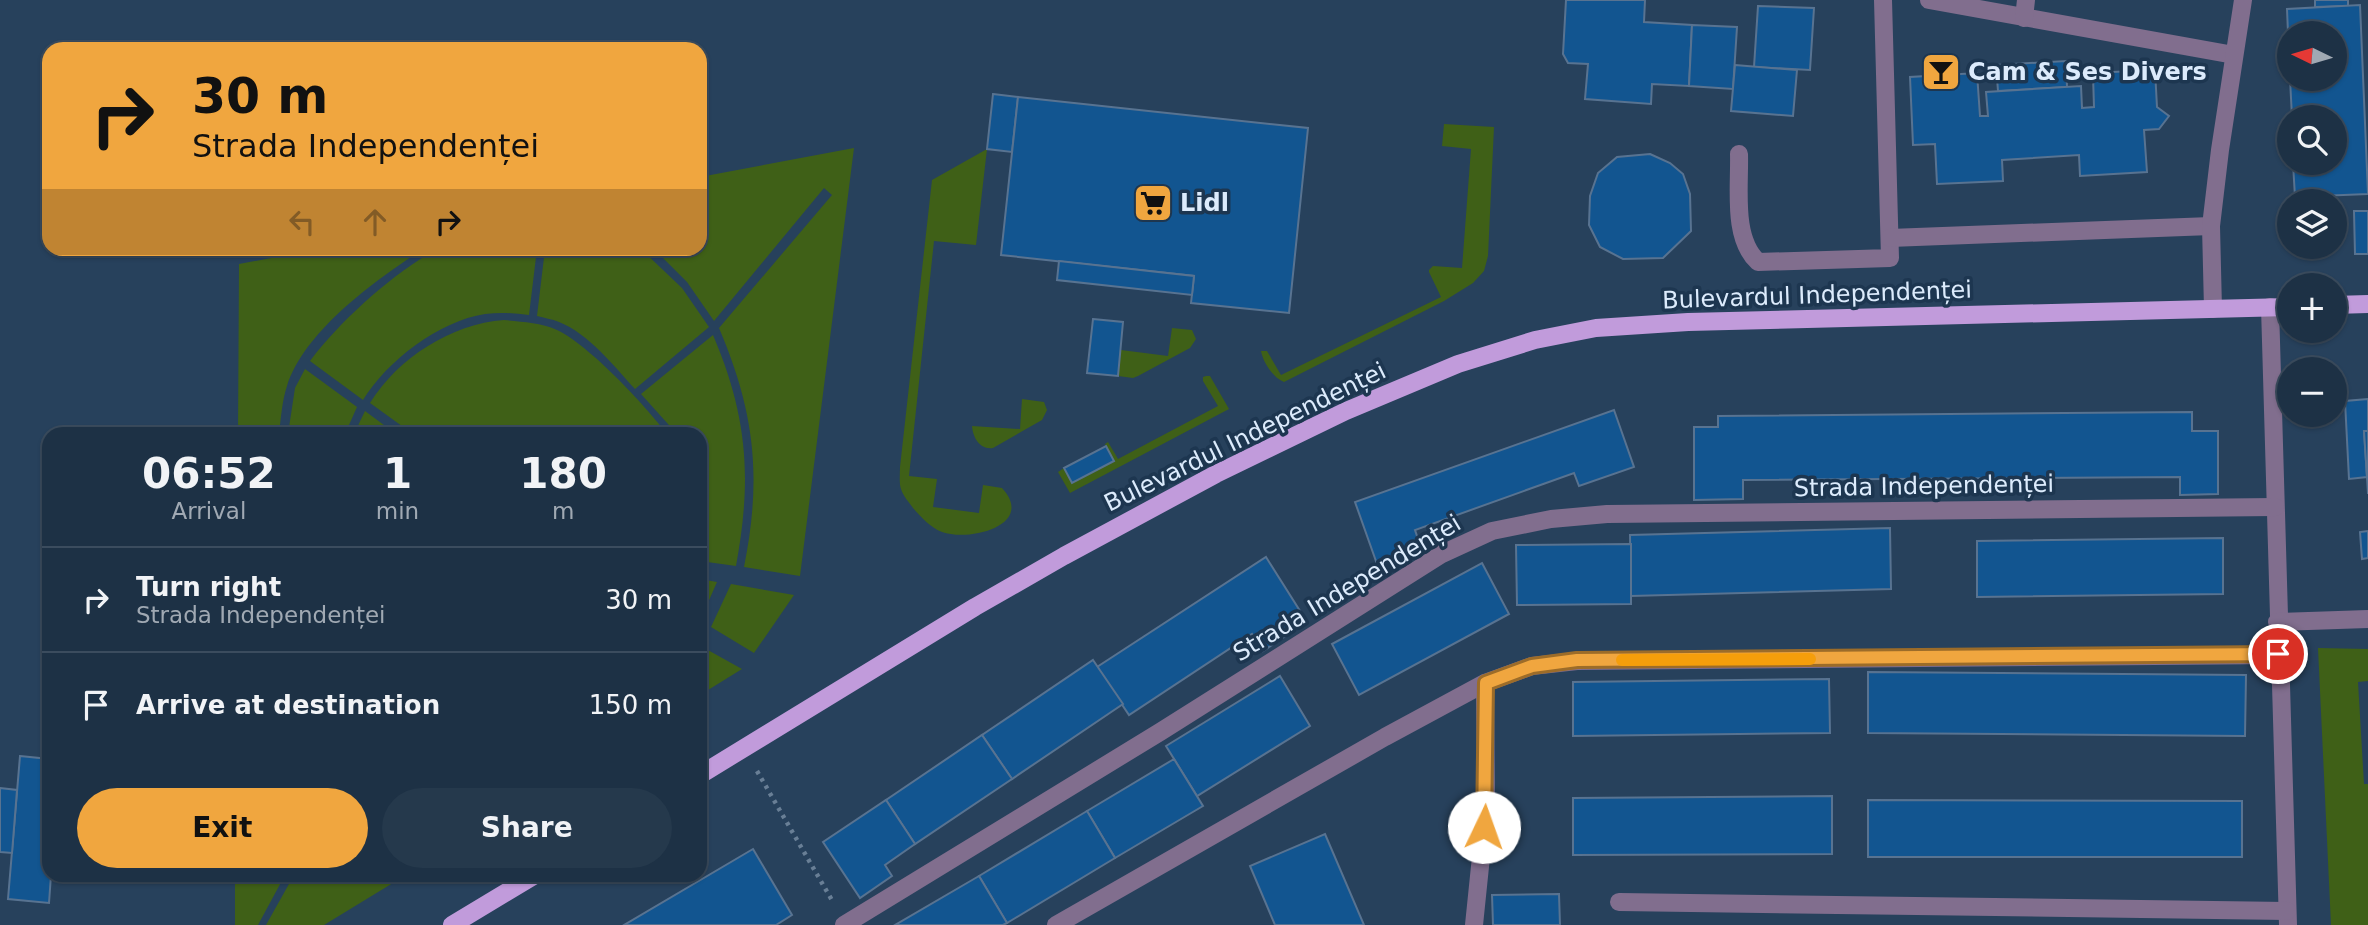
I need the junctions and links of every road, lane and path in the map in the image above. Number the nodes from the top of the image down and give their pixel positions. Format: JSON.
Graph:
{"nodes":[{"id":1,"x":1883,"y":0,"type":"edge"},
{"id":2,"x":1929,"y":0,"type":"edge"},
{"id":3,"x":2243,"y":0,"type":"edge"},
{"id":4,"x":2025,"y":9,"type":"edge"},
{"id":5,"x":2234,"y":55,"type":"junction"},
{"id":6,"x":1739,"y":155,"type":"dead end"},
{"id":7,"x":2211,"y":226,"type":"junction"},
{"id":8,"x":1890,"y":237,"type":"junction"},
{"id":9,"x":2368,"y":304,"type":"edge"},
{"id":10,"x":2347,"y":305,"type":"edge"},
{"id":11,"x":2270,"y":307,"type":"junction"},
{"id":12,"x":2277,"y":307,"type":"edge"},
{"id":13,"x":2213,"y":309,"type":"junction"},
{"id":14,"x":2275,"y":507,"type":"junction"},
{"id":15,"x":2368,"y":619,"type":"edge"},
{"id":16,"x":2277,"y":622,"type":"junction"},
{"id":17,"x":2278,"y":654,"type":"junction"},
{"id":18,"x":1486,"y":683,"type":"junction"},
{"id":19,"x":744,"y":749,"type":"junction"},
{"id":20,"x":707,"y":771,"type":"edge"},
{"id":21,"x":524,"y":882,"type":"edge"},
{"id":22,"x":1619,"y":902,"type":"dead end"},
{"id":23,"x":2288,"y":918,"type":"edge"},
{"id":24,"x":453,"y":925,"type":"edge"},
{"id":25,"x":845,"y":925,"type":"edge"},
{"id":26,"x":1055,"y":925,"type":"edge"},
{"id":27,"x":1474,"y":925,"type":"edge"}],
"edges":[{"from":1,"to":8,"type":"street"},
{"from":2,"to":4,"type":"street"},
{"from":3,"to":5,"type":"street"},
{"from":4,"to":5,"type":"street"},
{"from":5,"to":7,"type":"street"},
{"from":6,"to":8,"type":"street"},
{"from":7,"to":8,"type":"street"},
{"from":7,"to":13,"type":"street"},
{"from":9,"to":10,"type":"main road"},
{"from":11,"to":12,"type":"main road","name":"Bulevardul Independenței"},
{"from":11,"to":13,"type":"main road","name":"Bulevardul Independenței"},
{"from":11,"to":14,"type":"street"},
{"from":13,"to":19,"type":"main road","name":"Bulevardul Independenței"},
{"from":14,"to":16,"type":"street"},
{"from":14,"to":25,"type":"street","name":"Strada Independenței"},
{"from":15,"to":16,"type":"street"},
{"from":16,"to":17,"type":"street"},
{"from":17,"to":18,"type":"street"},
{"from":17,"to":23,"type":"street"},
{"from":18,"to":26,"type":"street"},
{"from":18,"to":27,"type":"street"},
{"from":19,"to":20,"type":"main road","name":"Bulevardul Independenței"},
{"from":19,"to":25,"type":"path"},
{"from":21,"to":24,"type":"main road"},
{"from":22,"to":23,"type":"street"}]}
